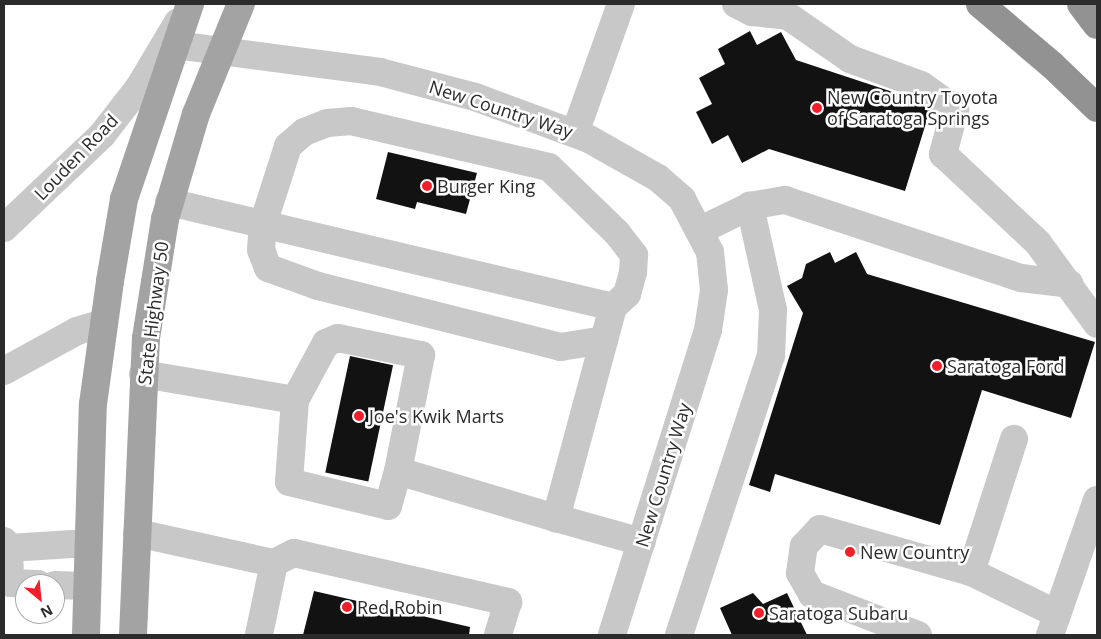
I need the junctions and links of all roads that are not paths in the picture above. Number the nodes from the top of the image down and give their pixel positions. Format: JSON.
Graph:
{"nodes":[{"id":1,"x":189,"y":4,"type":"edge"},
{"id":2,"x":241,"y":4,"type":"edge"},
{"id":3,"x":621,"y":4,"type":"edge"},
{"id":4,"x":736,"y":4,"type":"edge"},
{"id":5,"x":980,"y":4,"type":"edge"},
{"id":6,"x":1082,"y":4,"type":"edge"},
{"id":7,"x":1097,"y":24,"type":"edge"},
{"id":8,"x":176,"y":45,"type":"junction"},
{"id":9,"x":220,"y":50,"type":"junction"},
{"id":10,"x":1097,"y":108,"type":"edge"},
{"id":11,"x":574,"y":133,"type":"junction"},
{"id":12,"x":169,"y":202,"type":"junction"},
{"id":13,"x":750,"y":206,"type":"junction"},
{"id":14,"x":263,"y":224,"type":"junction"},
{"id":15,"x":4,"y":228,"type":"edge"},
{"id":16,"x":701,"y":230,"type":"junction"},
{"id":17,"x":1070,"y":284,"type":"junction"},
{"id":18,"x":612,"y":307,"type":"junction"},
{"id":19,"x":104,"y":323,"type":"junction"},
{"id":20,"x":1097,"y":324,"type":"edge"},
{"id":21,"x":604,"y":340,"type":"junction"},
{"id":22,"x":4,"y":371,"type":"edge"},
{"id":23,"x":143,"y":374,"type":"junction"},
{"id":24,"x":295,"y":400,"type":"junction"},
{"id":25,"x":1014,"y":439,"type":"dead end"},
{"id":26,"x":398,"y":471,"type":"junction"},
{"id":27,"x":1097,"y":500,"type":"edge"},
{"id":28,"x":556,"y":518,"type":"junction"},
{"id":29,"x":137,"y":533,"type":"junction"},
{"id":30,"x":642,"y":542,"type":"junction"},
{"id":31,"x":88,"y":543,"type":"junction"},
{"id":32,"x":6,"y":544,"type":"edge"},
{"id":33,"x":274,"y":563,"type":"junction"},
{"id":34,"x":971,"y":572,"type":"junction"},
{"id":35,"x":7,"y":585,"type":"edge"},
{"id":36,"x":65,"y":585,"type":"edge"},
{"id":37,"x":86,"y":586,"type":"junction"},
{"id":38,"x":1053,"y":625,"type":"edge"},
{"id":39,"x":86,"y":635,"type":"edge"},
{"id":40,"x":133,"y":635,"type":"edge"},
{"id":41,"x":259,"y":635,"type":"edge"},
{"id":42,"x":498,"y":635,"type":"edge"},
{"id":43,"x":612,"y":635,"type":"edge"},
{"id":44,"x":679,"y":635,"type":"edge"},
{"id":45,"x":918,"y":635,"type":"edge"}],
"edges":[{"from":1,"to":8,"type":"main road"},
{"from":1,"to":15,"type":"street","name":"Louden Road"},
{"from":2,"to":9,"type":"main road","name":"State Highway 50"},
{"from":3,"to":11,"type":"street"},
{"from":4,"to":17,"type":"street"},
{"from":5,"to":10,"type":"highway"},
{"from":6,"to":7,"type":"highway"},
{"from":8,"to":9,"type":"street","name":"New Country Way"},
{"from":8,"to":19,"type":"main road"},
{"from":9,"to":11,"type":"street","name":"New Country Way"},
{"from":9,"to":12,"type":"main road","name":"State Highway 50"},
{"from":11,"to":16,"type":"street","name":"New Country Way"},
{"from":12,"to":14,"type":"street"},
{"from":12,"to":23,"type":"main road","name":"State Highway 50"},
{"from":13,"to":16,"type":"street"},
{"from":13,"to":17,"type":"street"},
{"from":13,"to":44,"type":"street"},
{"from":14,"to":18,"type":"street"},
{"from":14,"to":18,"type":"street"},
{"from":14,"to":21,"type":"street"},
{"from":16,"to":30,"type":"street","name":"New Country Way"},
{"from":17,"to":20,"type":"street"},
{"from":18,"to":21,"type":"street"},
{"from":19,"to":22,"type":"street"},
{"from":19,"to":31,"type":"main road"},
{"from":21,"to":28,"type":"street"},
{"from":23,"to":24,"type":"street"},
{"from":23,"to":29,"type":"main road","name":"State Highway 50"},
{"from":24,"to":26,"type":"street"},
{"from":24,"to":26,"type":"street"},
{"from":25,"to":34,"type":"street"},
{"from":26,"to":28,"type":"street"},
{"from":27,"to":38,"type":"street"},
{"from":28,"to":30,"type":"street"},
{"from":29,"to":33,"type":"street"},
{"from":29,"to":40,"type":"main road","name":"State Highway 50"},
{"from":30,"to":43,"type":"street","name":"New Country Way"},
{"from":31,"to":32,"type":"street"},
{"from":31,"to":37,"type":"main road"},
{"from":32,"to":35,"type":"street"},
{"from":33,"to":41,"type":"street"},
{"from":33,"to":42,"type":"street"},
{"from":34,"to":38,"type":"street"},
{"from":34,"to":45,"type":"street"},
{"from":36,"to":37,"type":"street"},
{"from":37,"to":39,"type":"main road"}]}
